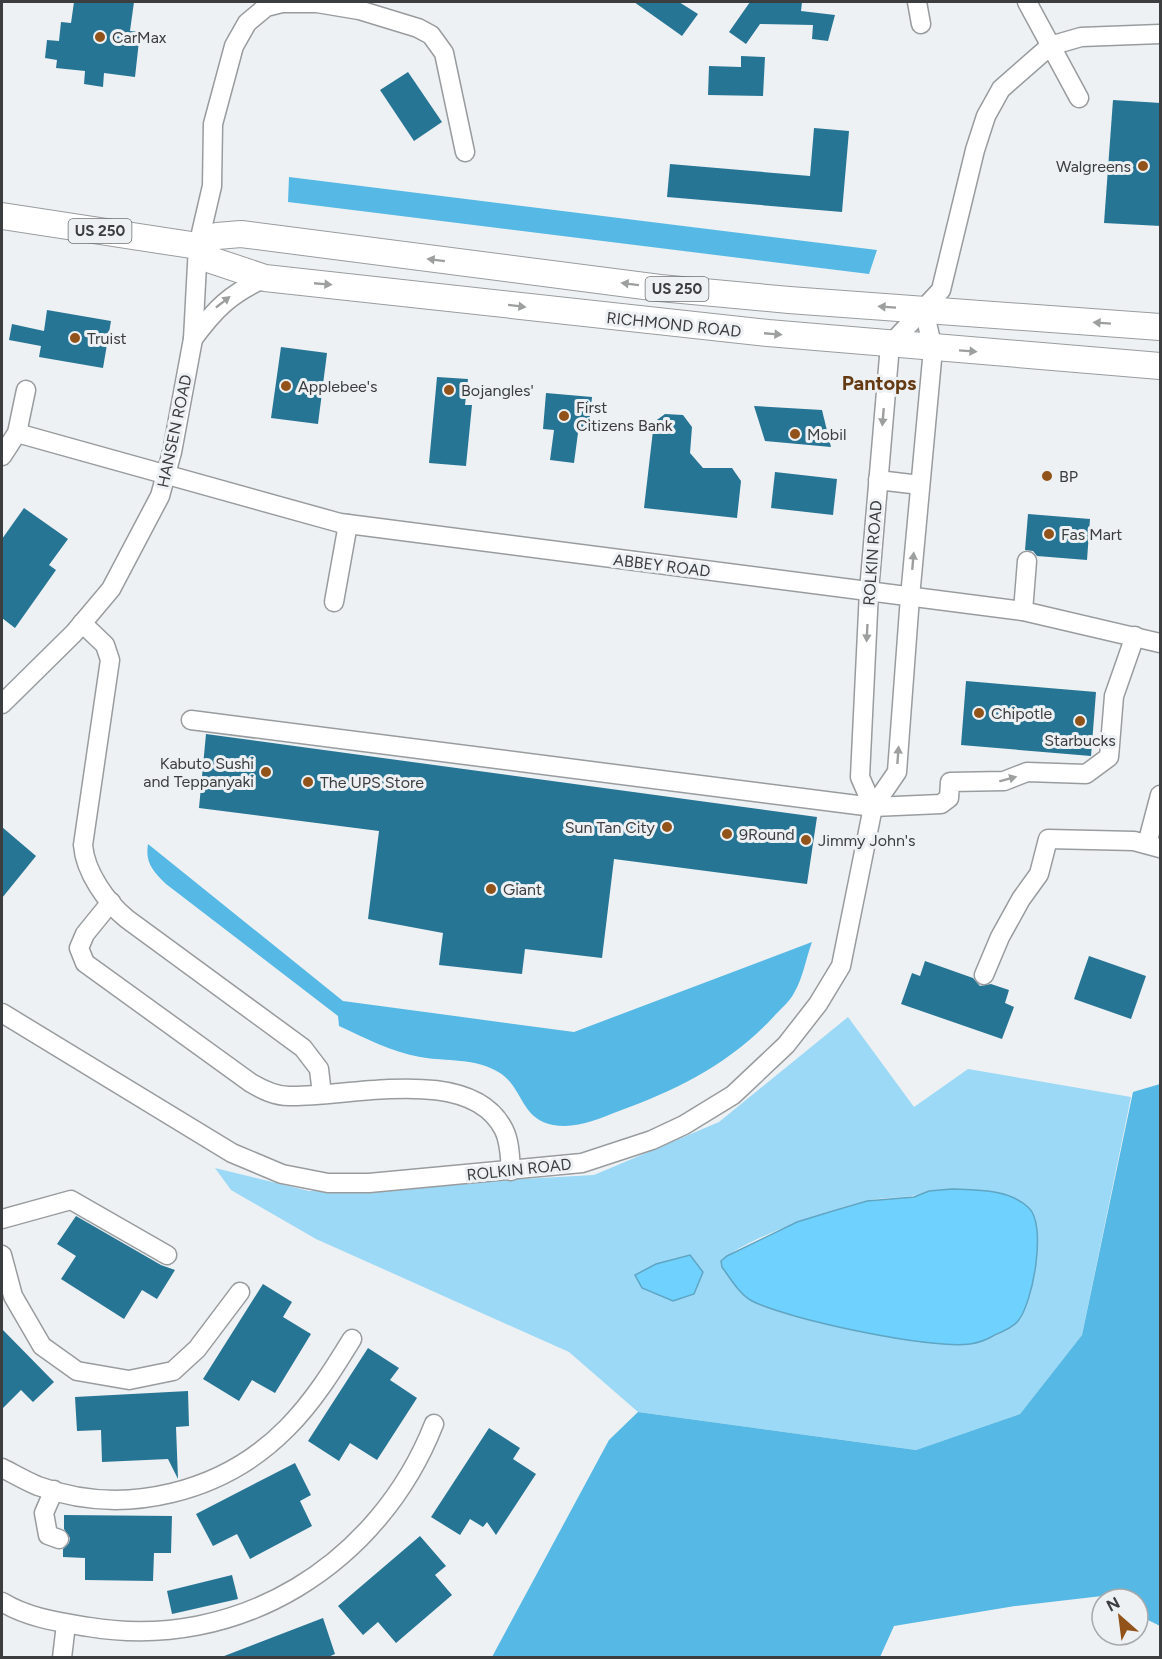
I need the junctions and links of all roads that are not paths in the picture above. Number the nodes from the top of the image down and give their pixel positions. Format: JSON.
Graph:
{"nodes":[{"id":1,"x":916,"y":2,"type":"edge"},
{"id":2,"x":1027,"y":2,"type":"edge"},
{"id":3,"x":921,"y":24,"type":"dead end"},
{"id":4,"x":1161,"y":34,"type":"edge"},
{"id":5,"x":1050,"y":46,"type":"junction"},
{"id":6,"x":1079,"y":98,"type":"dead end"},
{"id":7,"x":465,"y":152,"type":"dead end"},
{"id":8,"x":2,"y":216,"type":"edge"},
{"id":9,"x":198,"y":246,"type":"junction"},
{"id":10,"x":265,"y":278,"type":"junction"},
{"id":11,"x":924,"y":310,"type":"junction"},
{"id":12,"x":1161,"y":327,"type":"edge"},
{"id":13,"x":192,"y":339,"type":"junction"},
{"id":14,"x":890,"y":345,"type":"junction"},
{"id":15,"x":933,"y":349,"type":"junction"},
{"id":16,"x":1161,"y":366,"type":"edge"},
{"id":17,"x":26,"y":390,"type":"dead end"},
{"id":18,"x":17,"y":433,"type":"junction"},
{"id":19,"x":2,"y":456,"type":"edge"},
{"id":20,"x":167,"y":475,"type":"junction"},
{"id":21,"x":878,"y":480,"type":"junction"},
{"id":22,"x":920,"y":485,"type":"junction"},
{"id":23,"x":348,"y":524,"type":"junction"},
{"id":24,"x":1028,"y":561,"type":"dead end"},
{"id":25,"x":869,"y":591,"type":"junction"},
{"id":26,"x":910,"y":597,"type":"junction"},
{"id":27,"x":334,"y":602,"type":"dead end"},
{"id":28,"x":1023,"y":611,"type":"junction"},
{"id":29,"x":82,"y":623,"type":"junction"},
{"id":30,"x":1135,"y":636,"type":"junction"},
{"id":31,"x":1161,"y":643,"type":"edge"},
{"id":32,"x":2,"y":704,"type":"edge"},
{"id":33,"x":190,"y":720,"type":"dead end"},
{"id":34,"x":1161,"y":795,"type":"edge"},
{"id":35,"x":873,"y":807,"type":"junction"},
{"id":36,"x":1154,"y":846,"type":"edge"},
{"id":37,"x":111,"y":902,"type":"junction"},
{"id":38,"x":984,"y":975,"type":"dead end"},
{"id":39,"x":2,"y":1013,"type":"edge"},
{"id":40,"x":322,"y":1094,"type":"junction"},
{"id":41,"x":511,"y":1171,"type":"junction"},
{"id":42,"x":2,"y":1219,"type":"edge"},
{"id":43,"x":2,"y":1255,"type":"edge"},
{"id":44,"x":167,"y":1255,"type":"dead end"},
{"id":45,"x":240,"y":1292,"type":"dead end"},
{"id":46,"x":352,"y":1339,"type":"dead end"},
{"id":47,"x":434,"y":1424,"type":"dead end"},
{"id":48,"x":2,"y":1468,"type":"edge"},
{"id":49,"x":54,"y":1490,"type":"junction"},
{"id":50,"x":59,"y":1539,"type":"dead end"},
{"id":51,"x":2,"y":1602,"type":"edge"},
{"id":52,"x":66,"y":1624,"type":"junction"},
{"id":53,"x":62,"y":1658,"type":"edge"}],
"edges":[{"from":1,"to":3,"type":"street"},
{"from":2,"to":5,"type":"street"},
{"from":4,"to":5,"type":"street"},
{"from":5,"to":6,"type":"street"},
{"from":5,"to":11,"type":"street"},
{"from":7,"to":9,"type":"street","name":"HANSEN ROAD"},
{"from":8,"to":9,"type":"highway","name":"RICHMOND ROAD","number":"US 250"},
{"from":9,"to":10,"type":"highway","name":"RICHMOND ROAD","number":"US 250"},
{"from":11,"to":9,"type":"highway","name":"RICHMOND ROAD","number":"US 250","one_way":true},
{"from":9,"to":13,"type":"street","name":"HANSEN ROAD"},
{"from":13,"to":10,"type":"street","one_way":true},
{"from":10,"to":14,"type":"highway","name":"RICHMOND ROAD","number":"US 250","one_way":true},
{"from":12,"to":11,"type":"highway","name":"RICHMOND ROAD","number":"US 250","one_way":true},
{"from":11,"to":14,"type":"street"},
{"from":11,"to":15,"type":"street","name":"ROLKIN ROAD"},
{"from":13,"to":20,"type":"street","name":"HANSEN ROAD"},
{"from":14,"to":15,"type":"highway","name":"RICHMOND ROAD","number":"US 250"},
{"from":14,"to":21,"type":"street","name":"ROLKIN ROAD","one_way":true},
{"from":15,"to":16,"type":"highway","name":"RICHMOND ROAD","number":"US 250","one_way":true},
{"from":15,"to":22,"type":"street","name":"ROLKIN ROAD"},
{"from":17,"to":18,"type":"street"},
{"from":18,"to":19,"type":"street"},
{"from":18,"to":20,"type":"street","name":"ABBEY ROAD"},
{"from":20,"to":23,"type":"street","name":"ABBEY ROAD"},
{"from":20,"to":29,"type":"street","name":"HANSEN ROAD"},
{"from":21,"to":22,"type":"street"},
{"from":21,"to":25,"type":"street","name":"ROLKIN ROAD"},
{"from":26,"to":22,"type":"street","name":"ROLKIN ROAD","one_way":true},
{"from":23,"to":25,"type":"street","name":"ABBEY ROAD"},
{"from":23,"to":27,"type":"street"},
{"from":24,"to":28,"type":"street"},
{"from":25,"to":26,"type":"street","name":"ABBEY ROAD"},
{"from":25,"to":35,"type":"street","name":"ROLKIN ROAD","one_way":true},
{"from":26,"to":28,"type":"street","name":"ABBEY ROAD"},
{"from":35,"to":26,"type":"street","name":"ROLKIN ROAD","one_way":true},
{"from":28,"to":30,"type":"street","name":"ABBEY ROAD"},
{"from":29,"to":32,"type":"street","name":"HANSEN ROAD"},
{"from":29,"to":37,"type":"street"},
{"from":30,"to":31,"type":"street","name":"ABBEY ROAD"},
{"from":35,"to":30,"type":"street","one_way":true},
{"from":33,"to":35,"type":"street"},
{"from":34,"to":36,"type":"street"},
{"from":35,"to":41,"type":"street","name":"ROLKIN ROAD"},
{"from":36,"to":38,"type":"street"},
{"from":37,"to":40,"type":"street"},
{"from":37,"to":40,"type":"street"},
{"from":39,"to":41,"type":"street","name":"ROLKIN ROAD"},
{"from":40,"to":41,"type":"street"},
{"from":42,"to":44,"type":"street"},
{"from":43,"to":45,"type":"street"},
{"from":46,"to":49,"type":"street"},
{"from":47,"to":52,"type":"street"},
{"from":48,"to":49,"type":"street"},
{"from":49,"to":50,"type":"street"},
{"from":51,"to":52,"type":"street"},
{"from":52,"to":53,"type":"street"}]}
